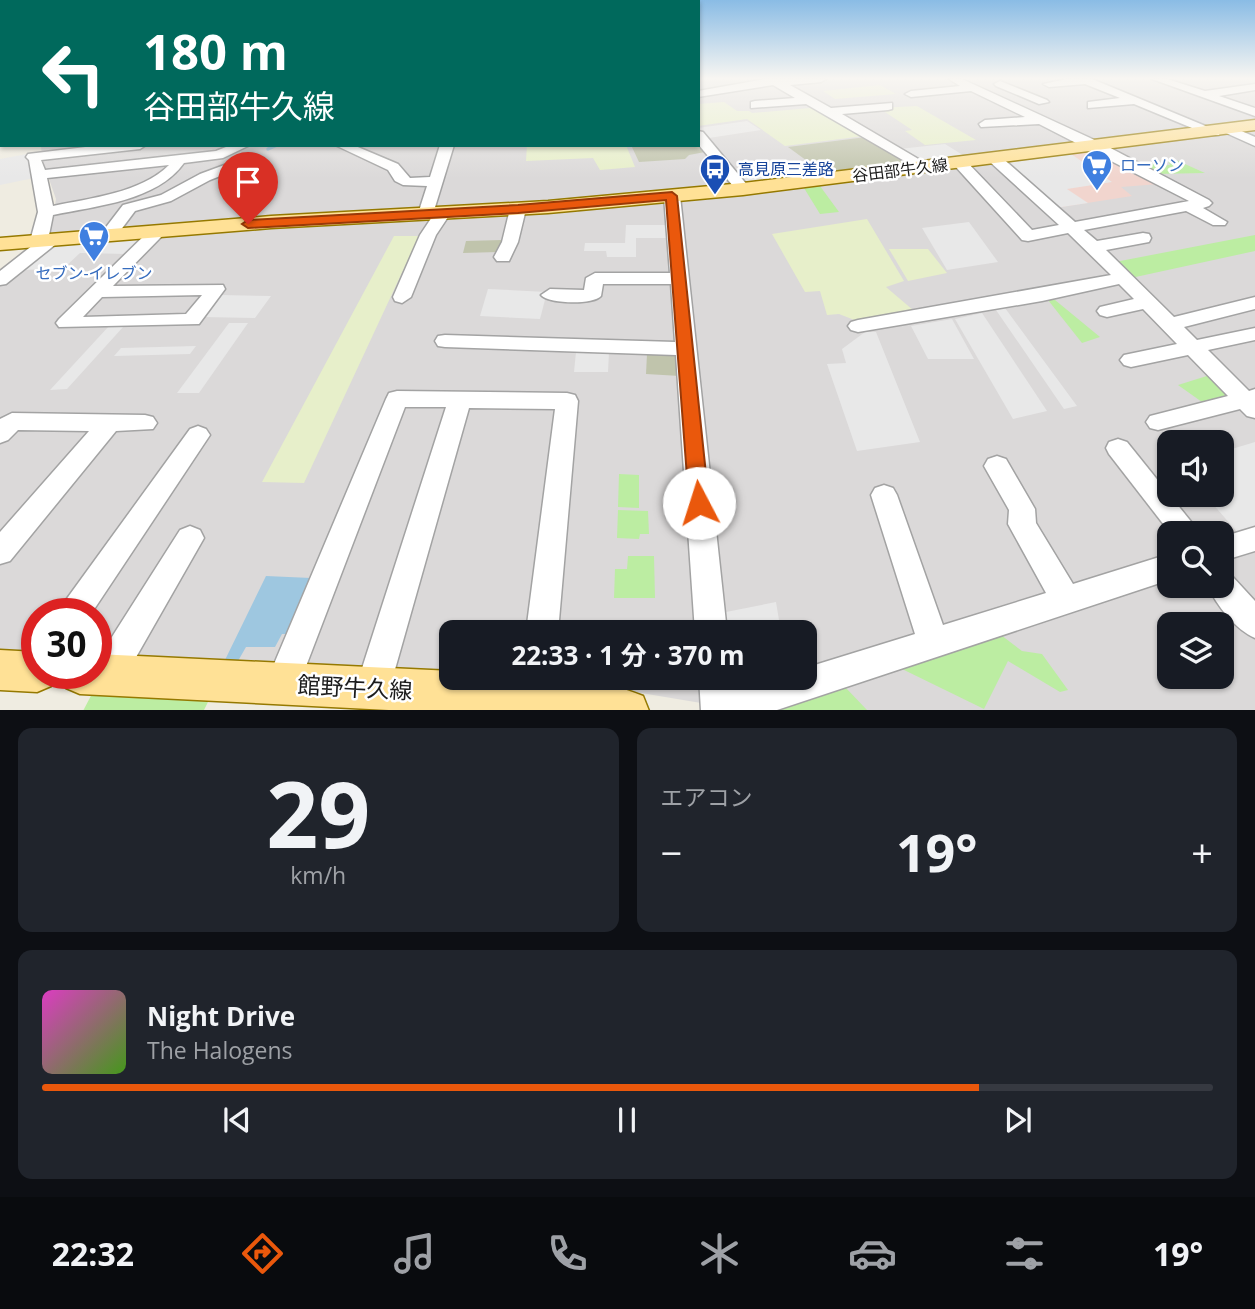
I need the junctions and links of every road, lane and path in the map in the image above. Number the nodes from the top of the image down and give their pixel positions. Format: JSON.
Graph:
{"nodes":[{"id":1,"x":829,"y":112,"type":"edge"},
{"id":2,"x":1024,"y":112,"type":"edge"},
{"id":3,"x":1169,"y":112,"type":"edge"},
{"id":4,"x":1040,"y":120,"type":"junction"},
{"id":5,"x":985,"y":124,"type":"dead end"},
{"id":6,"x":1255,"y":125,"type":"edge"},
{"id":7,"x":1222,"y":131,"type":"junction"},
{"id":8,"x":700,"y":137,"type":"edge"},
{"id":9,"x":1255,"y":142,"type":"edge"},
{"id":10,"x":1096,"y":146,"type":"junction"},
{"id":11,"x":104,"y":147,"type":"edge"},
{"id":12,"x":346,"y":147,"type":"edge"},
{"id":13,"x":446,"y":147,"type":"edge"},
{"id":14,"x":33,"y":151,"type":"edge"},
{"id":15,"x":245,"y":153,"type":"edge"},
{"id":16,"x":180,"y":159,"type":"junction"},
{"id":17,"x":995,"y":159,"type":"junction"},
{"id":18,"x":960,"y":163,"type":"junction"},
{"id":19,"x":925,"y":167,"type":"junction"},
{"id":20,"x":39,"y":175,"type":"junction"},
{"id":21,"x":436,"y":181,"type":"junction"},
{"id":22,"x":743,"y":189,"type":"junction"},
{"id":23,"x":672,"y":196,"type":"junction"},
{"id":24,"x":46,"y":204,"type":"junction"},
{"id":25,"x":1188,"y":206,"type":"junction"},
{"id":26,"x":518,"y":209,"type":"junction"},
{"id":27,"x":434,"y":214,"type":"junction"},
{"id":28,"x":1219,"y":222,"type":"dead end"},
{"id":29,"x":1072,"y":228,"type":"junction"},
{"id":30,"x":158,"y":232,"type":"junction"},
{"id":31,"x":108,"y":235,"type":"junction"},
{"id":32,"x":1143,"y":238,"type":"dead end"},
{"id":33,"x":44,"y":240,"type":"junction"},
{"id":34,"x":0,"y":244,"type":"edge"},
{"id":35,"x":1093,"y":247,"type":"junction"},
{"id":36,"x":503,"y":257,"type":"dead end"},
{"id":37,"x":1124,"y":278,"type":"junction"},
{"id":38,"x":679,"y":279,"type":"junction"},
{"id":39,"x":0,"y":280,"type":"edge"},
{"id":40,"x":97,"y":292,"type":"junction"},
{"id":41,"x":550,"y":295,"type":"dead end"},
{"id":42,"x":401,"y":297,"type":"dead end"},
{"id":43,"x":1147,"y":302,"type":"junction"},
{"id":44,"x":1255,"y":303,"type":"edge"},
{"id":45,"x":1107,"y":312,"type":"dead end"},
{"id":46,"x":1171,"y":324,"type":"junction"},
{"id":47,"x":858,"y":326,"type":"dead end"},
{"id":48,"x":1255,"y":334,"type":"edge"},
{"id":49,"x":445,"y":341,"type":"dead end"},
{"id":50,"x":1194,"y":347,"type":"junction"},
{"id":51,"x":686,"y":349,"type":"junction"},
{"id":52,"x":1131,"y":360,"type":"dead end"},
{"id":53,"x":460,"y":400,"type":"junction"},
{"id":54,"x":1252,"y":402,"type":"edge"},
{"id":55,"x":1158,"y":422,"type":"dead end"},
{"id":56,"x":110,"y":423,"type":"junction"},
{"id":57,"x":145,"y":423,"type":"dead end"},
{"id":58,"x":0,"y":434,"type":"edge"},
{"id":59,"x":198,"y":435,"type":"dead end"},
{"id":60,"x":1118,"y":448,"type":"dead end"},
{"id":61,"x":997,"y":466,"type":"dead end"},
{"id":62,"x":884,"y":495,"type":"dead end"},
{"id":63,"x":1177,"y":521,"type":"edge"},
{"id":64,"x":190,"y":538,"type":"dead end"},
{"id":65,"x":1255,"y":539,"type":"edge"},
{"id":66,"x":1234,"y":545,"type":"edge"},
{"id":67,"x":0,"y":552,"type":"edge"},
{"id":68,"x":1157,"y":571,"type":"edge"},
{"id":69,"x":85,"y":598,"type":"edge"},
{"id":70,"x":1233,"y":598,"type":"edge"},
{"id":71,"x":1065,"y":599,"type":"junction"},
{"id":72,"x":543,"y":620,"type":"edge"},
{"id":73,"x":710,"y":620,"type":"edge"},
{"id":74,"x":1255,"y":623,"type":"edge"},
{"id":75,"x":933,"y":641,"type":"junction"},
{"id":76,"x":112,"y":648,"type":"edge"},
{"id":77,"x":112,"y":675,"type":"edge"},
{"id":78,"x":283,"y":683,"type":"junction"},
{"id":79,"x":373,"y":687,"type":"junction"},
{"id":80,"x":439,"y":687,"type":"edge"},
{"id":81,"x":543,"y":690,"type":"edge"},
{"id":82,"x":717,"y":690,"type":"edge"},
{"id":83,"x":628,"y":710,"type":"edge"},
{"id":84,"x":719,"y":710,"type":"edge"}],
"edges":[{"from":1,"to":19,"type":"street"},
{"from":2,"to":4,"type":"street"},
{"from":3,"to":7,"type":"street"},
{"from":4,"to":5,"type":"street"},
{"from":4,"to":10,"type":"street"},
{"from":6,"to":7,"type":"main road","name":"谷田部牛久線"},
{"from":7,"to":9,"type":"street"},
{"from":7,"to":10,"type":"main road","name":"谷田部牛久線"},
{"from":8,"to":22,"type":"street"},
{"from":10,"to":17,"type":"main road","name":"谷田部牛久線"},
{"from":10,"to":25,"type":"street"},
{"from":11,"to":14,"type":"street"},
{"from":12,"to":21,"type":"street"},
{"from":13,"to":21,"type":"street"},
{"from":14,"to":20,"type":"street"},
{"from":15,"to":16,"type":"street"},
{"from":15,"to":31,"type":"street"},
{"from":16,"to":20,"type":"street"},
{"from":16,"to":24,"type":"street"},
{"from":17,"to":18,"type":"main road","name":"谷田部牛久線"},
{"from":17,"to":29,"type":"street"},
{"from":18,"to":19,"type":"main road","name":"谷田部牛久線"},
{"from":18,"to":29,"type":"street"},
{"from":19,"to":22,"type":"main road","name":"谷田部牛久線"},
{"from":20,"to":24,"type":"street"},
{"from":21,"to":27,"type":"street"},
{"from":22,"to":23,"type":"main road","name":"谷田部牛久線"},
{"from":23,"to":26,"type":"main road","name":"谷田部牛久線"},
{"from":23,"to":38,"type":"street"},
{"from":24,"to":33,"type":"street"},
{"from":25,"to":28,"type":"street"},
{"from":25,"to":29,"type":"street"},
{"from":26,"to":27,"type":"main road","name":"谷田部牛久線"},
{"from":26,"to":36,"type":"street"},
{"from":27,"to":30,"type":"main road","name":"谷田部牛久線"},
{"from":27,"to":42,"type":"street"},
{"from":29,"to":35,"type":"street"},
{"from":30,"to":31,"type":"main road","name":"谷田部牛久線"},
{"from":30,"to":40,"type":"street"},
{"from":31,"to":33,"type":"main road","name":"谷田部牛久線"},
{"from":32,"to":35,"type":"street"},
{"from":33,"to":34,"type":"main road","name":"谷田部牛久線"},
{"from":33,"to":39,"type":"street"},
{"from":35,"to":37,"type":"street"},
{"from":37,"to":43,"type":"street"},
{"from":37,"to":47,"type":"street"},
{"from":38,"to":41,"type":"street"},
{"from":38,"to":51,"type":"street"},
{"from":40,"to":40,"type":"street"},
{"from":43,"to":45,"type":"street"},
{"from":43,"to":46,"type":"street"},
{"from":44,"to":46,"type":"street"},
{"from":46,"to":50,"type":"street"},
{"from":48,"to":50,"type":"street"},
{"from":49,"to":51,"type":"street"},
{"from":50,"to":52,"type":"street"},
{"from":50,"to":54,"type":"street"},
{"from":51,"to":73,"type":"street"},
{"from":53,"to":72,"type":"street"},
{"from":53,"to":78,"type":"street"},
{"from":53,"to":79,"type":"street"},
{"from":54,"to":55,"type":"street"},
{"from":56,"to":57,"type":"street"},
{"from":56,"to":58,"type":"street"},
{"from":56,"to":67,"type":"street"},
{"from":59,"to":69,"type":"street"},
{"from":60,"to":63,"type":"street"},
{"from":61,"to":71,"type":"street"},
{"from":62,"to":75,"type":"street"},
{"from":64,"to":76,"type":"street"},
{"from":65,"to":66,"type":"street"},
{"from":68,"to":71,"type":"street"},
{"from":70,"to":74,"type":"street"},
{"from":71,"to":75,"type":"street"},
{"from":75,"to":84,"type":"street"},
{"from":77,"to":78,"type":"main road","name":"館野牛久線"},
{"from":78,"to":79,"type":"main road","name":"館野牛久線"},
{"from":79,"to":80,"type":"main road","name":"館野牛久線"},
{"from":81,"to":83,"type":"main road","name":"館野牛久線"},
{"from":82,"to":84,"type":"street"}]}
